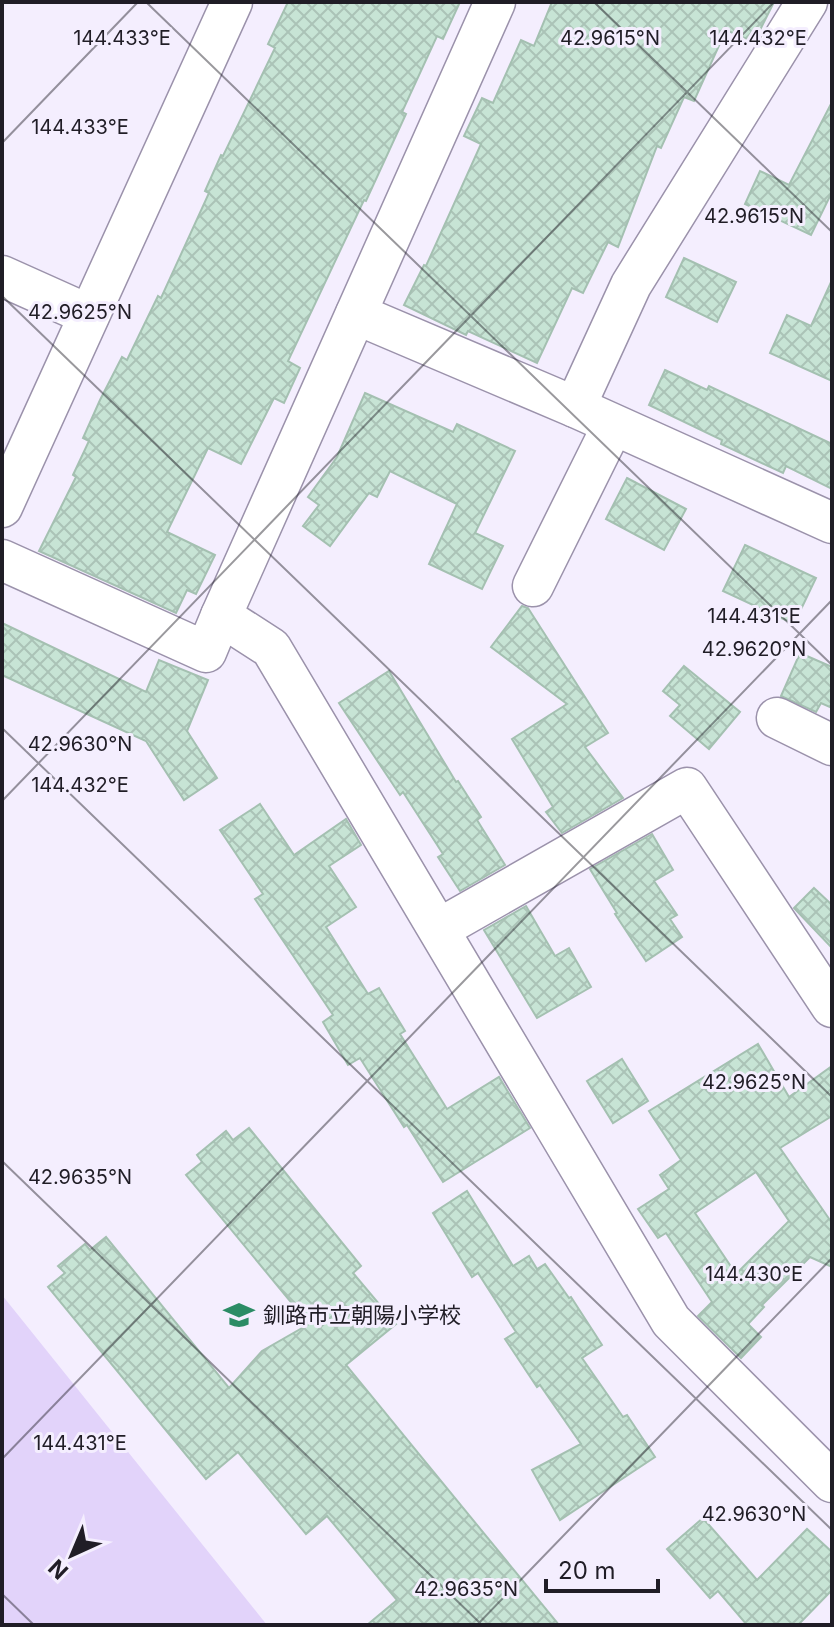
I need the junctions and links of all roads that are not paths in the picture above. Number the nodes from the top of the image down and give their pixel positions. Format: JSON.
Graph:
{"nodes":[{"id":1,"x":232,"y":2,"type":"edge"},
{"id":2,"x":495,"y":2,"type":"edge"},
{"id":3,"x":807,"y":2,"type":"edge"},
{"id":4,"x":2,"y":276,"type":"edge"},
{"id":5,"x":356,"y":314,"type":"junction"},
{"id":6,"x":89,"y":315,"type":"junction"},
{"id":7,"x":575,"y":407,"type":"junction"},
{"id":8,"x":613,"y":425,"type":"junction"},
{"id":9,"x":2,"y":507,"type":"edge"},
{"id":10,"x":832,"y":523,"type":"edge"},
{"id":11,"x":2,"y":560,"type":"edge"},
{"id":12,"x":533,"y":586,"type":"dead end"},
{"id":13,"x":221,"y":616,"type":"junction"},
{"id":14,"x":777,"y":718,"type":"dead end"},
{"id":15,"x":832,"y":745,"type":"edge"},
{"id":16,"x":439,"y":929,"type":"junction"},
{"id":17,"x":832,"y":1007,"type":"edge"},
{"id":18,"x":832,"y":1482,"type":"edge"}],
"edges":[{"from":1,"to":6,"type":"street"},
{"from":2,"to":5,"type":"street"},
{"from":3,"to":7,"type":"street"},
{"from":4,"to":6,"type":"street"},
{"from":5,"to":7,"type":"street"},
{"from":5,"to":13,"type":"street"},
{"from":6,"to":9,"type":"street"},
{"from":7,"to":8,"type":"street"},
{"from":8,"to":10,"type":"street"},
{"from":8,"to":12,"type":"street"},
{"from":11,"to":13,"type":"street"},
{"from":13,"to":16,"type":"street"},
{"from":14,"to":15,"type":"street"},
{"from":16,"to":17,"type":"street"},
{"from":16,"to":18,"type":"street"}]}
